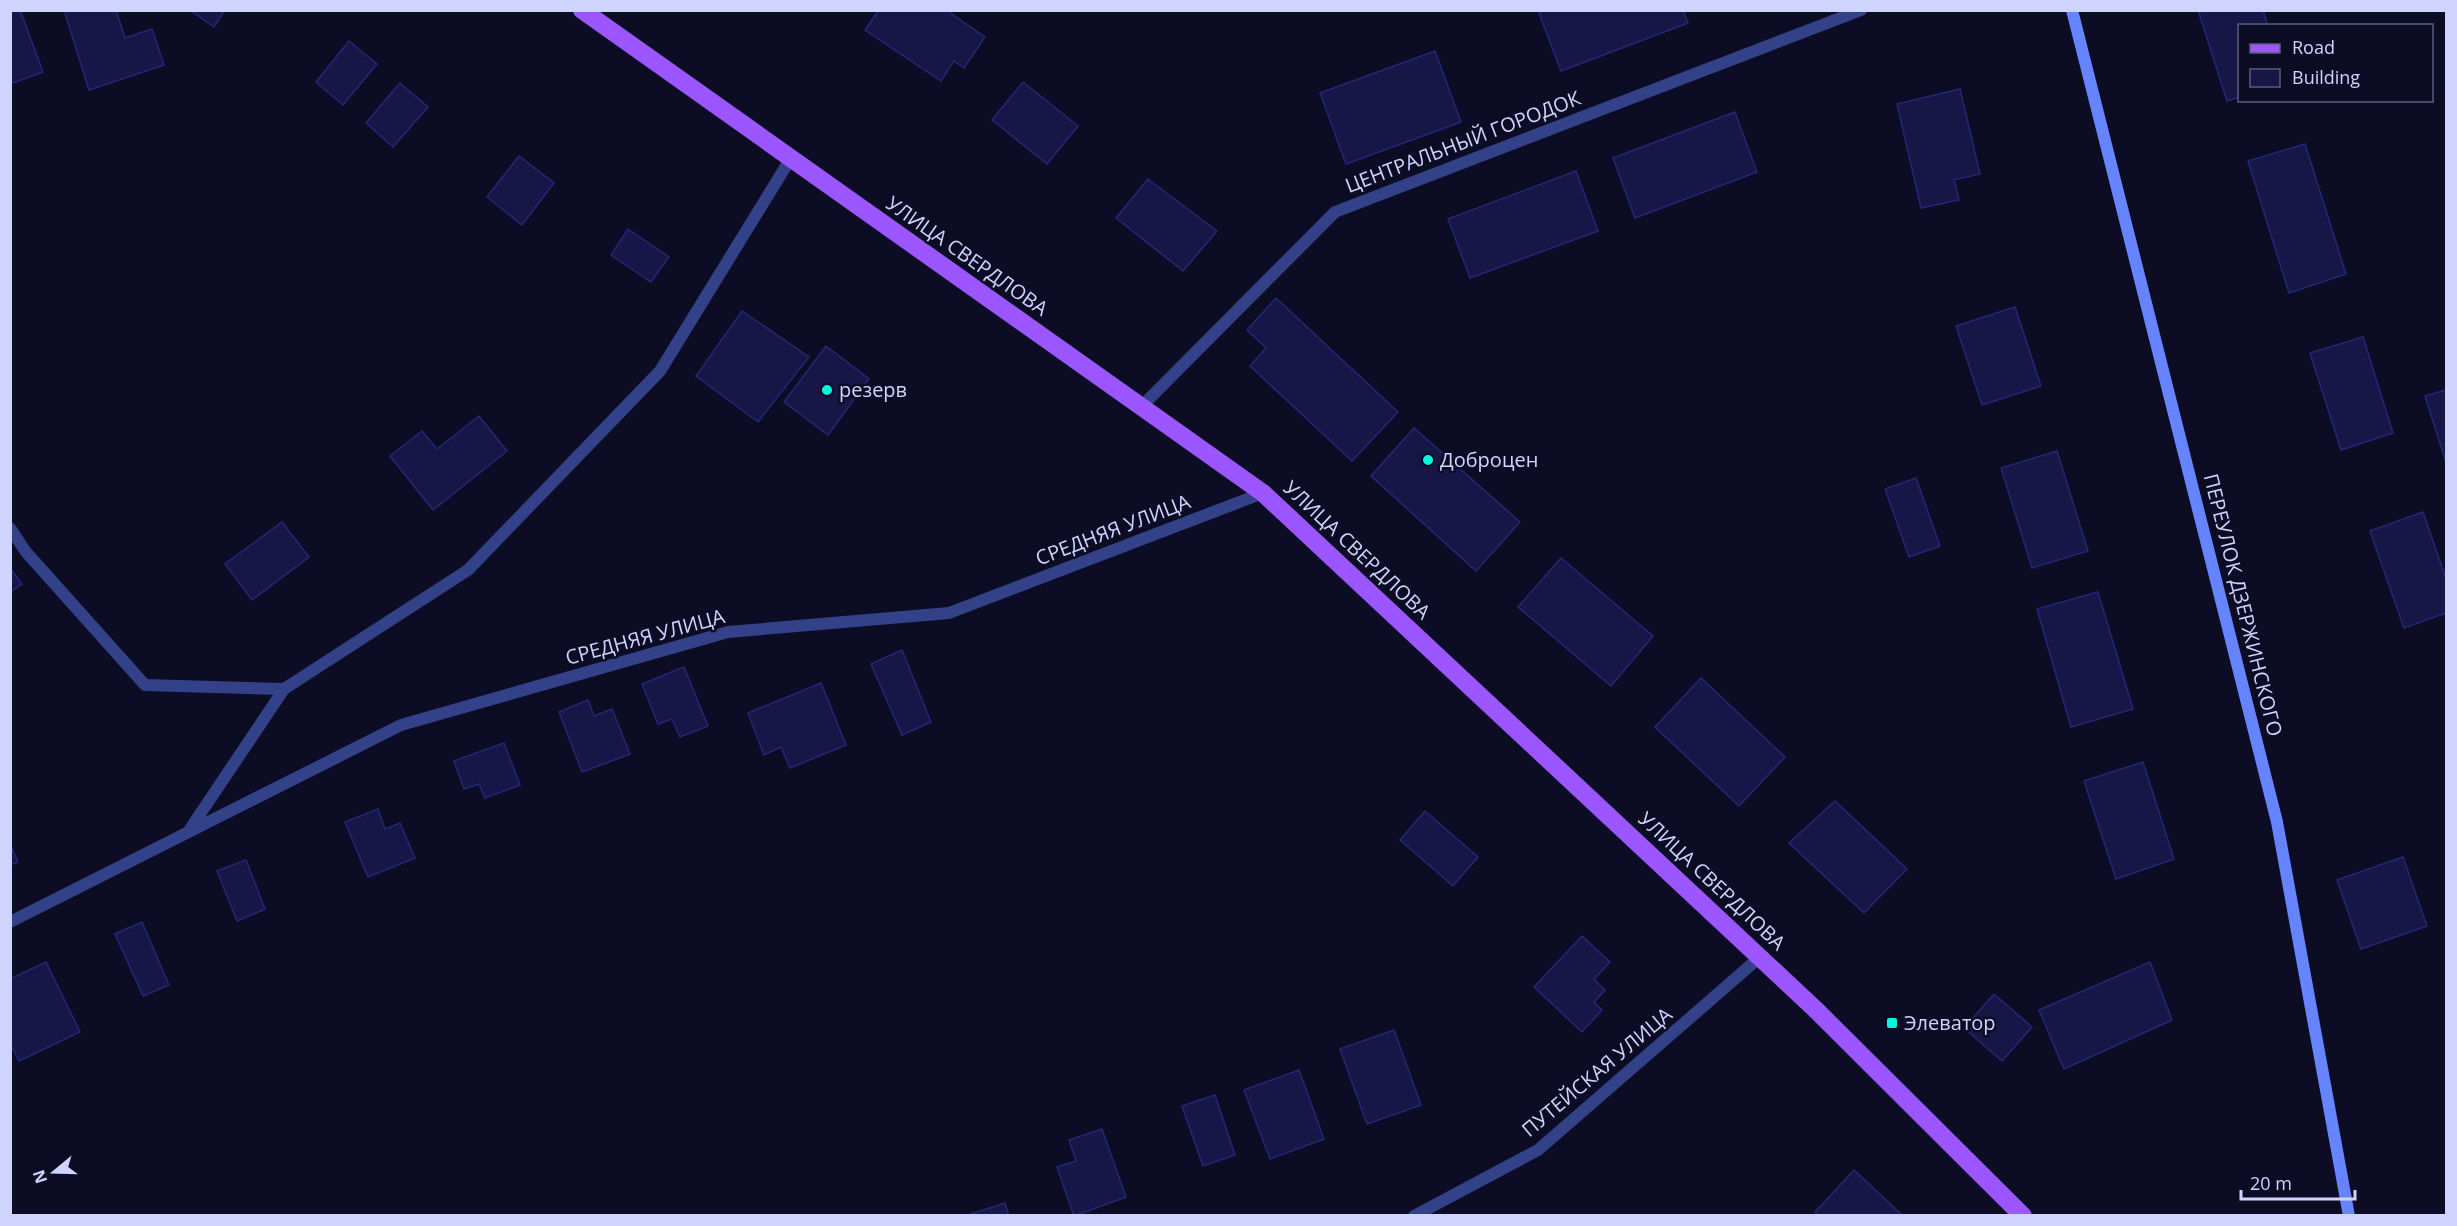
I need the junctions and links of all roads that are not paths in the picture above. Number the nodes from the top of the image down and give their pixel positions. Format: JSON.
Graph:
{"nodes":[{"id":1,"x":582,"y":10,"type":"edge"},
{"id":2,"x":1862,"y":10,"type":"edge"},
{"id":3,"x":2072,"y":10,"type":"edge"},
{"id":4,"x":791,"y":158,"type":"junction"},
{"id":5,"x":1141,"y":407,"type":"junction"},
{"id":6,"x":1263,"y":493,"type":"junction"},
{"id":7,"x":10,"y":528,"type":"edge"},
{"id":8,"x":284,"y":689,"type":"junction"},
{"id":9,"x":189,"y":830,"type":"junction"},
{"id":10,"x":10,"y":922,"type":"edge"},
{"id":11,"x":1760,"y":957,"type":"junction"},
{"id":12,"x":1414,"y":1215,"type":"edge"},
{"id":13,"x":2024,"y":1215,"type":"edge"},
{"id":14,"x":2349,"y":1215,"type":"edge"}],
"edges":[{"from":1,"to":4,"type":"main road","name":"УЛИЦА СВЕРДЛОВА"},
{"from":2,"to":5,"type":"street","name":"ЦЕНТРАЛЬНЫЙ ГОРОДОК"},
{"from":3,"to":14,"type":"street","name":"ПЕРЕУЛОК ДЗЕРЖИНСКОГО"},
{"from":4,"to":5,"type":"main road","name":"УЛИЦА СВЕРДЛОВА"},
{"from":4,"to":8,"type":"street","name":"СРЕДНЯЯ УЛИЦА"},
{"from":5,"to":6,"type":"main road","name":"УЛИЦА СВЕРДЛОВА"},
{"from":6,"to":9,"type":"street","name":"СРЕДНЯЯ УЛИЦА"},
{"from":6,"to":11,"type":"main road","name":"УЛИЦА СВЕРДЛОВА"},
{"from":7,"to":8,"type":"street"},
{"from":8,"to":9,"type":"street","name":"СРЕДНЯЯ УЛИЦА"},
{"from":9,"to":10,"type":"street","name":"СРЕДНЯЯ УЛИЦА"},
{"from":11,"to":12,"type":"street","name":"ПУТЕЙСКАЯ УЛИЦА"},
{"from":11,"to":13,"type":"main road","name":"УЛИЦА СВЕРДЛОВА"}]}
